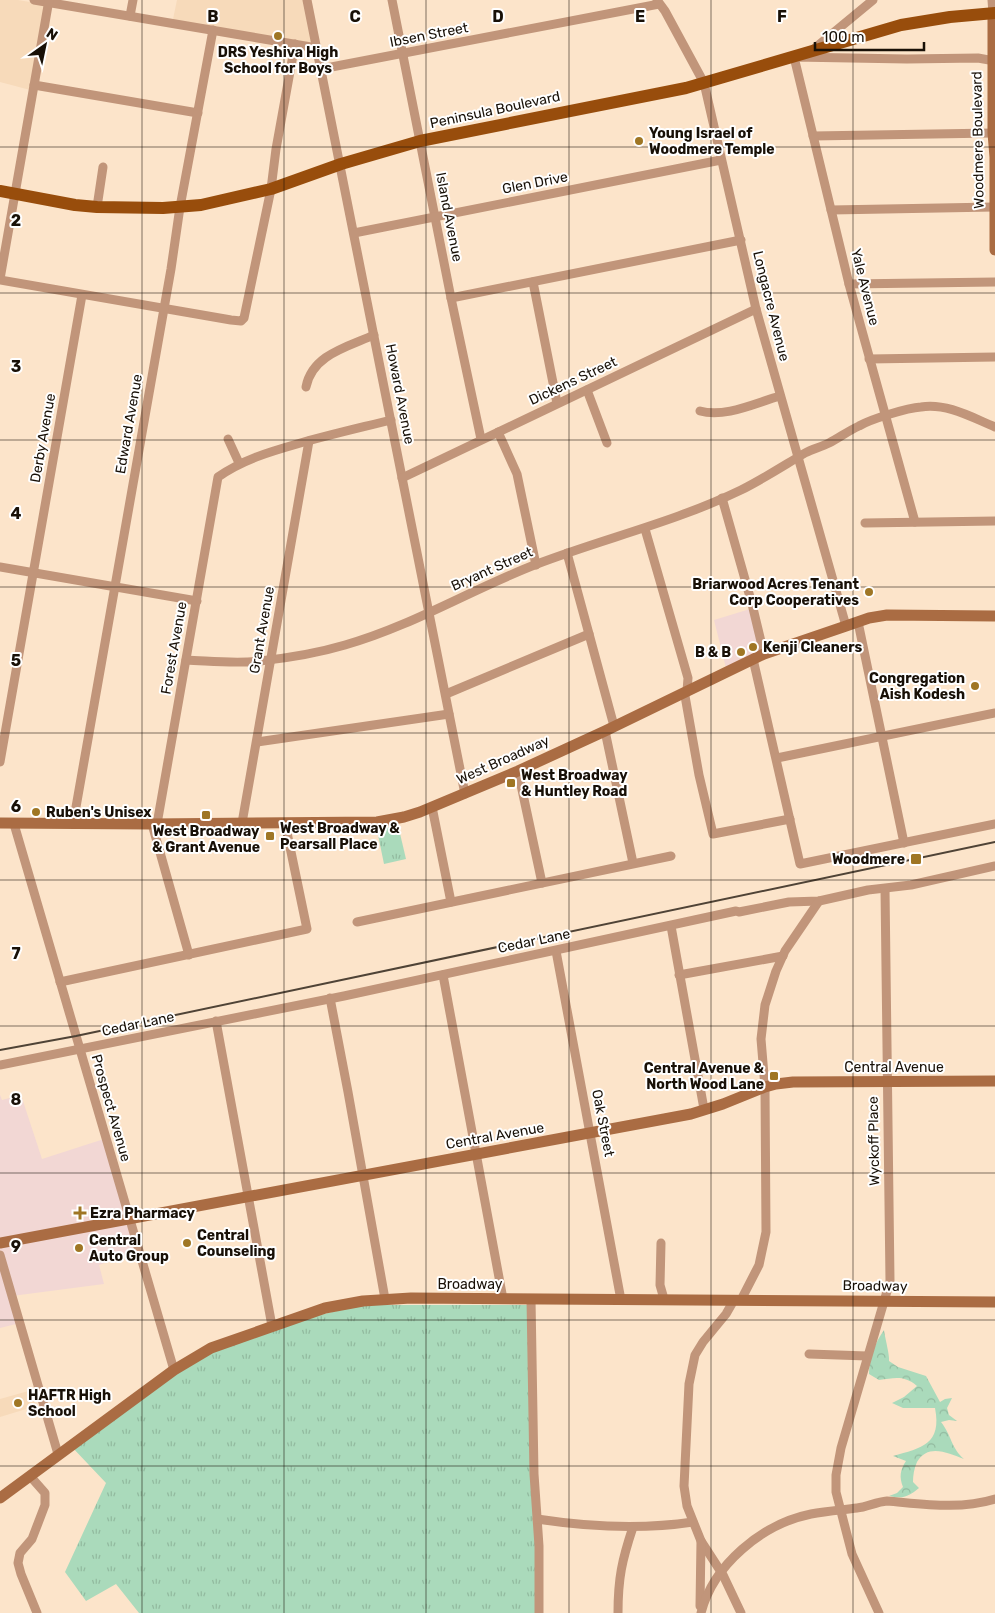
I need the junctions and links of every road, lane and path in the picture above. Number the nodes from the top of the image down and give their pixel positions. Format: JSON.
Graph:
{"nodes":[{"id":1,"x":34,"y":0,"type":"edge"},
{"id":2,"x":133,"y":0,"type":"edge"},
{"id":3,"x":307,"y":0,"type":"edge"},
{"id":4,"x":392,"y":0,"type":"edge"},
{"id":5,"x":873,"y":0,"type":"edge"},
{"id":6,"x":992,"y":0,"type":"edge"},
{"id":7,"x":49,"y":1,"type":"edge"},
{"id":8,"x":658,"y":2,"type":"edge"},
{"id":9,"x":994,"y":13,"type":"edge"},
{"id":10,"x":130,"y":16,"type":"junction"},
{"id":11,"x":213,"y":30,"type":"junction"},
{"id":12,"x":295,"y":44,"type":"junction"},
{"id":13,"x":317,"y":48,"type":"junction"},
{"id":14,"x":811,"y":52,"type":"junction"},
{"id":15,"x":403,"y":54,"type":"junction"},
{"id":16,"x":794,"y":57,"type":"junction"},
{"id":17,"x":994,"y":61,"type":"edge"},
{"id":18,"x":321,"y":69,"type":"junction"},
{"id":19,"x":704,"y":83,"type":"junction"},
{"id":20,"x":34,"y":85,"type":"junction"},
{"id":21,"x":198,"y":113,"type":"junction"},
{"id":22,"x":993,"y":133,"type":"junction"},
{"id":23,"x":813,"y":136,"type":"junction"},
{"id":24,"x":420,"y":141,"type":"junction"},
{"id":25,"x":995,"y":157,"type":"edge"},
{"id":26,"x":721,"y":160,"type":"junction"},
{"id":27,"x":340,"y":164,"type":"junction"},
{"id":28,"x":103,"y":167,"type":"dead end"},
{"id":29,"x":271,"y":189,"type":"junction"},
{"id":30,"x":0,"y":191,"type":"edge"},
{"id":31,"x":15,"y":194,"type":"junction"},
{"id":32,"x":97,"y":207,"type":"junction"},
{"id":33,"x":180,"y":207,"type":"junction"},
{"id":34,"x":994,"y":207,"type":"edge"},
{"id":35,"x":831,"y":210,"type":"junction"},
{"id":36,"x":435,"y":217,"type":"junction"},
{"id":37,"x":354,"y":234,"type":"junction"},
{"id":38,"x":741,"y":240,"type":"junction"},
{"id":39,"x":995,"y":250,"type":"edge"},
{"id":40,"x":0,"y":280,"type":"edge"},
{"id":41,"x":533,"y":282,"type":"junction"},
{"id":42,"x":995,"y":282,"type":"edge"},
{"id":43,"x":849,"y":284,"type":"junction"},
{"id":44,"x":82,"y":295,"type":"junction"},
{"id":45,"x":451,"y":298,"type":"junction"},
{"id":46,"x":163,"y":309,"type":"junction"},
{"id":47,"x":756,"y":309,"type":"junction"},
{"id":48,"x":374,"y":336,"type":"junction"},
{"id":49,"x":995,"y":357,"type":"edge"},
{"id":50,"x":869,"y":358,"type":"junction"},
{"id":51,"x":306,"y":387,"type":"dead end"},
{"id":52,"x":586,"y":390,"type":"junction"},
{"id":53,"x":780,"y":396,"type":"junction"},
{"id":54,"x":557,"y":403,"type":"junction"},
{"id":55,"x":700,"y":411,"type":"dead end"},
{"id":56,"x":885,"y":417,"type":"junction"},
{"id":57,"x":391,"y":420,"type":"junction"},
{"id":58,"x":995,"y":427,"type":"edge"},
{"id":59,"x":498,"y":432,"type":"junction"},
{"id":60,"x":228,"y":438,"type":"dead end"},
{"id":61,"x":481,"y":439,"type":"junction"},
{"id":62,"x":309,"y":441,"type":"junction"},
{"id":63,"x":607,"y":443,"type":"dead end"},
{"id":64,"x":798,"y":459,"type":"junction"},
{"id":65,"x":239,"y":463,"type":"junction"},
{"id":66,"x":402,"y":478,"type":"junction"},
{"id":67,"x":722,"y":498,"type":"junction"},
{"id":68,"x":995,"y":520,"type":"edge"},
{"id":69,"x":915,"y":522,"type":"junction"},
{"id":70,"x":866,"y":523,"type":"dead end"},
{"id":71,"x":645,"y":529,"type":"junction"},
{"id":72,"x":567,"y":553,"type":"junction"},
{"id":73,"x":536,"y":565,"type":"junction"},
{"id":74,"x":0,"y":567,"type":"edge"},
{"id":75,"x":33,"y":573,"type":"junction"},
{"id":76,"x":115,"y":587,"type":"junction"},
{"id":77,"x":197,"y":601,"type":"junction"},
{"id":78,"x":429,"y":612,"type":"junction"},
{"id":79,"x":995,"y":616,"type":"edge"},
{"id":80,"x":858,"y":622,"type":"junction"},
{"id":81,"x":846,"y":626,"type":"junction"},
{"id":82,"x":589,"y":634,"type":"junction"},
{"id":83,"x":764,"y":654,"type":"junction"},
{"id":84,"x":271,"y":659,"type":"junction"},
{"id":85,"x":753,"y":659,"type":"junction"},
{"id":86,"x":186,"y":660,"type":"junction"},
{"id":87,"x":687,"y":691,"type":"junction"},
{"id":88,"x":446,"y":694,"type":"junction"},
{"id":89,"x":995,"y":713,"type":"edge"},
{"id":90,"x":449,"y":714,"type":"junction"},
{"id":91,"x":610,"y":728,"type":"junction"},
{"id":92,"x":881,"y":736,"type":"junction"},
{"id":93,"x":257,"y":742,"type":"junction"},
{"id":94,"x":777,"y":758,"type":"junction"},
{"id":95,"x":0,"y":762,"type":"edge"},
{"id":96,"x":518,"y":771,"type":"junction"},
{"id":97,"x":465,"y":794,"type":"junction"},
{"id":98,"x":432,"y":807,"type":"junction"},
{"id":99,"x":790,"y":819,"type":"junction"},
{"id":100,"x":0,"y":823,"type":"edge"},
{"id":101,"x":285,"y":823,"type":"junction"},
{"id":102,"x":14,"y":824,"type":"junction"},
{"id":103,"x":73,"y":824,"type":"junction"},
{"id":104,"x":154,"y":824,"type":"junction"},
{"id":105,"x":242,"y":824,"type":"junction"},
{"id":106,"x":995,"y":824,"type":"edge"},
{"id":107,"x":904,"y":843,"type":"junction"},
{"id":108,"x":671,"y":856,"type":"dead end"},
{"id":109,"x":633,"y":863,"type":"junction"},
{"id":110,"x":995,"y":866,"type":"edge"},
{"id":111,"x":542,"y":883,"type":"junction"},
{"id":112,"x":885,"y":889,"type":"junction"},
{"id":113,"x":819,"y":901,"type":"junction"},
{"id":114,"x":451,"y":902,"type":"junction"},
{"id":115,"x":357,"y":922,"type":"dead end"},
{"id":116,"x":671,"y":926,"type":"junction"},
{"id":117,"x":556,"y":951,"type":"junction"},
{"id":118,"x":189,"y":955,"type":"junction"},
{"id":119,"x":783,"y":956,"type":"junction"},
{"id":120,"x":443,"y":975,"type":"junction"},
{"id":121,"x":680,"y":975,"type":"junction"},
{"id":122,"x":60,"y":982,"type":"junction"},
{"id":123,"x":330,"y":998,"type":"junction"},
{"id":124,"x":216,"y":1022,"type":"junction"},
{"id":125,"x":80,"y":1050,"type":"junction"},
{"id":126,"x":0,"y":1065,"type":"edge"},
{"id":127,"x":995,"y":1081,"type":"edge"},
{"id":128,"x":887,"y":1082,"type":"junction"},
{"id":129,"x":765,"y":1087,"type":"junction"},
{"id":130,"x":704,"y":1109,"type":"junction"},
{"id":131,"x":591,"y":1133,"type":"junction"},
{"id":132,"x":477,"y":1154,"type":"junction"},
{"id":133,"x":362,"y":1176,"type":"junction"},
{"id":134,"x":248,"y":1197,"type":"junction"},
{"id":135,"x":129,"y":1219,"type":"junction"},
{"id":136,"x":0,"y":1243,"type":"edge"},
{"id":137,"x":661,"y":1243,"type":"dead end"},
{"id":138,"x":0,"y":1256,"type":"edge"},
{"id":139,"x":384,"y":1299,"type":"junction"},
{"id":140,"x":503,"y":1299,"type":"junction"},
{"id":141,"x":530,"y":1299,"type":"junction"},
{"id":142,"x":664,"y":1299,"type":"junction"},
{"id":143,"x":621,"y":1300,"type":"junction"},
{"id":144,"x":738,"y":1300,"type":"junction"},
{"id":145,"x":884,"y":1301,"type":"junction"},
{"id":146,"x":995,"y":1302,"type":"edge"},
{"id":147,"x":272,"y":1326,"type":"junction"},
{"id":148,"x":809,"y":1354,"type":"dead end"},
{"id":149,"x":868,"y":1356,"type":"junction"},
{"id":150,"x":174,"y":1370,"type":"junction"},
{"id":151,"x":58,"y":1454,"type":"junction"},
{"id":152,"x":30,"y":1476,"type":"junction"},
{"id":153,"x":0,"y":1498,"type":"edge"},
{"id":154,"x":995,"y":1499,"type":"edge"},
{"id":155,"x":840,"y":1510,"type":"junction"},
{"id":156,"x":537,"y":1519,"type":"junction"},
{"id":157,"x":693,"y":1522,"type":"junction"},
{"id":158,"x":633,"y":1527,"type":"junction"},
{"id":159,"x":701,"y":1541,"type":"junction"},
{"id":160,"x":721,"y":1572,"type":"junction"},
{"id":161,"x":37,"y":1613,"type":"edge"},
{"id":162,"x":539,"y":1613,"type":"edge"},
{"id":163,"x":618,"y":1613,"type":"edge"},
{"id":164,"x":700,"y":1613,"type":"edge"},
{"id":165,"x":741,"y":1613,"type":"edge"},
{"id":166,"x":879,"y":1613,"type":"edge"}],
"edges":[{"from":1,"to":7,"type":"street"},
{"from":2,"to":10,"type":"street"},
{"from":3,"to":13,"type":"street","name":"Howard Avenue"},
{"from":4,"to":15,"type":"street","name":"Island Avenue"},
{"from":5,"to":14,"type":"street"},
{"from":6,"to":9,"type":"street","name":"Woodmere Boulevard"},
{"from":7,"to":10,"type":"street"},
{"from":7,"to":20,"type":"street"},
{"from":8,"to":15,"type":"street","name":"Ibsen Street"},
{"from":8,"to":19,"type":"street","name":"Longacre Avenue"},
{"from":9,"to":14,"type":"main road","name":"Peninsula Boulevard"},
{"from":9,"to":17,"type":"main road","name":"Woodmere Boulevard"},
{"from":10,"to":11,"type":"street"},
{"from":11,"to":12,"type":"street"},
{"from":11,"to":21,"type":"street","name":"Edward Avenue"},
{"from":12,"to":13,"type":"street"},
{"from":12,"to":29,"type":"street"},
{"from":13,"to":18,"type":"street","name":"Howard Avenue"},
{"from":14,"to":16,"type":"main road","name":"Peninsula Boulevard"},
{"from":15,"to":18,"type":"street","name":"Ibsen Street"},
{"from":15,"to":24,"type":"street","name":"Island Avenue"},
{"from":16,"to":17,"type":"street"},
{"from":16,"to":19,"type":"main road","name":"Peninsula Boulevard"},
{"from":16,"to":23,"type":"street","name":"Yale Avenue"},
{"from":17,"to":22,"type":"main road","name":"Woodmere Boulevard"},
{"from":18,"to":27,"type":"street","name":"Howard Avenue"},
{"from":19,"to":24,"type":"main road","name":"Peninsula Boulevard"},
{"from":19,"to":26,"type":"street","name":"Longacre Avenue"},
{"from":20,"to":21,"type":"street"},
{"from":20,"to":31,"type":"street"},
{"from":21,"to":33,"type":"street","name":"Edward Avenue"},
{"from":22,"to":23,"type":"street"},
{"from":22,"to":25,"type":"main road","name":"Woodmere Boulevard"},
{"from":23,"to":35,"type":"street","name":"Yale Avenue"},
{"from":24,"to":27,"type":"main road","name":"Peninsula Boulevard"},
{"from":24,"to":36,"type":"street","name":"Island Avenue"},
{"from":25,"to":34,"type":"main road","name":"Woodmere Boulevard"},
{"from":26,"to":36,"type":"street","name":"Glen Drive"},
{"from":26,"to":38,"type":"street","name":"Longacre Avenue"},
{"from":27,"to":29,"type":"main road","name":"Peninsula Boulevard"},
{"from":27,"to":37,"type":"street","name":"Howard Avenue"},
{"from":28,"to":32,"type":"street"},
{"from":29,"to":33,"type":"main road","name":"Peninsula Boulevard"},
{"from":29,"to":46,"type":"street"},
{"from":30,"to":31,"type":"main road","name":"Peninsula Boulevard"},
{"from":31,"to":32,"type":"main road","name":"Peninsula Boulevard"},
{"from":31,"to":40,"type":"street"},
{"from":32,"to":33,"type":"main road","name":"Peninsula Boulevard"},
{"from":33,"to":46,"type":"street","name":"Edward Avenue"},
{"from":34,"to":35,"type":"street"},
{"from":34,"to":39,"type":"main road","name":"Woodmere Boulevard"},
{"from":35,"to":43,"type":"street","name":"Yale Avenue"},
{"from":36,"to":37,"type":"street","name":"Glen Drive"},
{"from":36,"to":45,"type":"street","name":"Island Avenue"},
{"from":37,"to":48,"type":"street","name":"Howard Avenue"},
{"from":38,"to":41,"type":"street"},
{"from":38,"to":47,"type":"street","name":"Longacre Avenue"},
{"from":40,"to":44,"type":"street"},
{"from":41,"to":45,"type":"street"},
{"from":41,"to":54,"type":"street"},
{"from":42,"to":43,"type":"street"},
{"from":43,"to":50,"type":"street","name":"Yale Avenue"},
{"from":44,"to":46,"type":"street"},
{"from":44,"to":75,"type":"street","name":"Derby Avenue"},
{"from":45,"to":61,"type":"street","name":"Island Avenue"},
{"from":46,"to":76,"type":"street","name":"Edward Avenue"},
{"from":47,"to":52,"type":"street","name":"Dickens Street"},
{"from":47,"to":53,"type":"street","name":"Longacre Avenue"},
{"from":48,"to":51,"type":"street"},
{"from":48,"to":57,"type":"street","name":"Howard Avenue"},
{"from":49,"to":50,"type":"street"},
{"from":50,"to":56,"type":"street","name":"Yale Avenue"},
{"from":52,"to":54,"type":"street","name":"Dickens Street"},
{"from":52,"to":63,"type":"street"},
{"from":53,"to":55,"type":"street"},
{"from":53,"to":64,"type":"street","name":"Longacre Avenue"},
{"from":54,"to":59,"type":"street","name":"Dickens Street"},
{"from":56,"to":58,"type":"street","name":"Bryant Street"},
{"from":56,"to":64,"type":"street","name":"Bryant Street"},
{"from":56,"to":69,"type":"street","name":"Yale Avenue"},
{"from":57,"to":62,"type":"street"},
{"from":57,"to":66,"type":"street","name":"Howard Avenue"},
{"from":59,"to":61,"type":"street","name":"Dickens Street"},
{"from":59,"to":73,"type":"street"},
{"from":60,"to":65,"type":"street"},
{"from":61,"to":66,"type":"street","name":"Dickens Street"},
{"from":62,"to":65,"type":"street"},
{"from":62,"to":84,"type":"street","name":"Grant Avenue"},
{"from":64,"to":67,"type":"street","name":"Bryant Street"},
{"from":64,"to":81,"type":"street","name":"Longacre Avenue"},
{"from":65,"to":77,"type":"street","name":"Forest Avenue"},
{"from":66,"to":78,"type":"street","name":"Howard Avenue"},
{"from":67,"to":71,"type":"street","name":"Bryant Street"},
{"from":67,"to":83,"type":"street"},
{"from":68,"to":69,"type":"street"},
{"from":69,"to":70,"type":"street"},
{"from":71,"to":72,"type":"street","name":"Bryant Street"},
{"from":71,"to":87,"type":"street"},
{"from":72,"to":73,"type":"street","name":"Bryant Street"},
{"from":72,"to":82,"type":"street"},
{"from":73,"to":78,"type":"street","name":"Bryant Street"},
{"from":74,"to":75,"type":"street"},
{"from":75,"to":76,"type":"street"},
{"from":75,"to":95,"type":"street","name":"Derby Avenue"},
{"from":76,"to":77,"type":"street"},
{"from":76,"to":103,"type":"street","name":"Edward Avenue"},
{"from":77,"to":86,"type":"street","name":"Forest Avenue"},
{"from":78,"to":84,"type":"street","name":"Bryant Street"},
{"from":78,"to":88,"type":"street","name":"Howard Avenue"},
{"from":79,"to":80,"type":"main road","name":"West Broadway"},
{"from":80,"to":81,"type":"main road","name":"West Broadway"},
{"from":80,"to":92,"type":"street"},
{"from":81,"to":83,"type":"main road","name":"West Broadway"},
{"from":82,"to":88,"type":"street"},
{"from":82,"to":91,"type":"street"},
{"from":83,"to":85,"type":"main road","name":"West Broadway"},
{"from":84,"to":86,"type":"street","name":"Bryant Street"},
{"from":84,"to":93,"type":"street","name":"Grant Avenue"},
{"from":85,"to":87,"type":"main road","name":"West Broadway"},
{"from":85,"to":94,"type":"street"},
{"from":86,"to":104,"type":"street","name":"Forest Avenue"},
{"from":87,"to":91,"type":"main road","name":"West Broadway"},
{"from":87,"to":99,"type":"street"},
{"from":88,"to":90,"type":"street","name":"Howard Avenue"},
{"from":89,"to":92,"type":"street"},
{"from":90,"to":93,"type":"street"},
{"from":90,"to":97,"type":"street","name":"Howard Avenue"},
{"from":91,"to":96,"type":"main road","name":"West Broadway"},
{"from":91,"to":109,"type":"street"},
{"from":92,"to":94,"type":"street"},
{"from":92,"to":107,"type":"street"},
{"from":93,"to":105,"type":"street","name":"Grant Avenue"},
{"from":94,"to":99,"type":"street"},
{"from":96,"to":97,"type":"main road","name":"West Broadway"},
{"from":96,"to":111,"type":"street"},
{"from":97,"to":98,"type":"main road","name":"West Broadway"},
{"from":98,"to":101,"type":"main road","name":"West Broadway"},
{"from":98,"to":114,"type":"street"},
{"from":99,"to":107,"type":"street"},
{"from":100,"to":102,"type":"main road","name":"West Broadway"},
{"from":101,"to":105,"type":"main road","name":"West Broadway"},
{"from":101,"to":118,"type":"street"},
{"from":102,"to":103,"type":"main road","name":"West Broadway"},
{"from":102,"to":122,"type":"street","name":"Prospect Avenue"},
{"from":103,"to":104,"type":"main road","name":"West Broadway"},
{"from":104,"to":105,"type":"main road","name":"West Broadway"},
{"from":104,"to":118,"type":"street"},
{"from":106,"to":107,"type":"street"},
{"from":108,"to":109,"type":"street"},
{"from":109,"to":111,"type":"street"},
{"from":110,"to":112,"type":"street","name":"Cedar Lane"},
{"from":111,"to":114,"type":"street"},
{"from":112,"to":113,"type":"street","name":"Cedar Lane"},
{"from":112,"to":128,"type":"street","name":"Wyckoff Place"},
{"from":113,"to":116,"type":"street","name":"Cedar Lane"},
{"from":113,"to":119,"type":"street"},
{"from":114,"to":115,"type":"street"},
{"from":116,"to":117,"type":"street","name":"Cedar Lane"},
{"from":116,"to":121,"type":"street"},
{"from":117,"to":120,"type":"street","name":"Cedar Lane"},
{"from":117,"to":131,"type":"street","name":"Oak Street"},
{"from":118,"to":122,"type":"street"},
{"from":119,"to":121,"type":"street"},
{"from":119,"to":129,"type":"street"},
{"from":120,"to":123,"type":"street","name":"Cedar Lane"},
{"from":120,"to":132,"type":"street"},
{"from":121,"to":130,"type":"street"},
{"from":122,"to":125,"type":"street","name":"Prospect Avenue"},
{"from":123,"to":124,"type":"street","name":"Cedar Lane"},
{"from":123,"to":133,"type":"street"},
{"from":124,"to":125,"type":"street","name":"Cedar Lane"},
{"from":124,"to":134,"type":"street"},
{"from":125,"to":126,"type":"street","name":"Cedar Lane"},
{"from":125,"to":135,"type":"street","name":"Prospect Avenue"},
{"from":127,"to":128,"type":"main road","name":"Central Avenue"},
{"from":128,"to":129,"type":"main road","name":"Central Avenue"},
{"from":128,"to":145,"type":"street","name":"Wyckoff Place"},
{"from":129,"to":130,"type":"main road","name":"Central Avenue"},
{"from":129,"to":144,"type":"street"},
{"from":130,"to":131,"type":"main road","name":"Central Avenue"},
{"from":131,"to":132,"type":"main road","name":"Central Avenue"},
{"from":131,"to":143,"type":"street","name":"Oak Street"},
{"from":132,"to":133,"type":"main road","name":"Central Avenue"},
{"from":132,"to":140,"type":"street"},
{"from":133,"to":134,"type":"main road","name":"Central Avenue"},
{"from":133,"to":139,"type":"street"},
{"from":134,"to":135,"type":"main road","name":"Central Avenue"},
{"from":134,"to":147,"type":"street"},
{"from":135,"to":136,"type":"main road","name":"Central Avenue"},
{"from":135,"to":150,"type":"street","name":"Prospect Avenue"},
{"from":137,"to":142,"type":"street"},
{"from":138,"to":151,"type":"street"},
{"from":139,"to":140,"type":"main road","name":"Broadway"},
{"from":139,"to":147,"type":"main road","name":"Broadway"},
{"from":140,"to":141,"type":"main road","name":"Broadway"},
{"from":141,"to":143,"type":"main road","name":"Broadway"},
{"from":141,"to":156,"type":"street"},
{"from":142,"to":143,"type":"main road","name":"Broadway"},
{"from":142,"to":144,"type":"main road","name":"Broadway"},
{"from":144,"to":145,"type":"main road","name":"Broadway"},
{"from":144,"to":157,"type":"street"},
{"from":145,"to":146,"type":"main road","name":"Broadway"},
{"from":145,"to":149,"type":"street","name":"Wyckoff Place"},
{"from":147,"to":150,"type":"main road","name":"Broadway"},
{"from":148,"to":149,"type":"street"},
{"from":149,"to":155,"type":"street","name":"Wyckoff Place"},
{"from":150,"to":151,"type":"main road","name":"Broadway"},
{"from":151,"to":152,"type":"main road","name":"Broadway"},
{"from":152,"to":153,"type":"main road","name":"Broadway"},
{"from":152,"to":161,"type":"street"},
{"from":154,"to":155,"type":"street"},
{"from":155,"to":160,"type":"street"},
{"from":155,"to":166,"type":"street","name":"Wyckoff Place"},
{"from":156,"to":158,"type":"street"},
{"from":156,"to":162,"type":"street"},
{"from":157,"to":158,"type":"street"},
{"from":157,"to":159,"type":"street"},
{"from":158,"to":163,"type":"street"},
{"from":159,"to":160,"type":"street"},
{"from":159,"to":164,"type":"street"},
{"from":160,"to":164,"type":"street"},
{"from":160,"to":165,"type":"street"}]}
